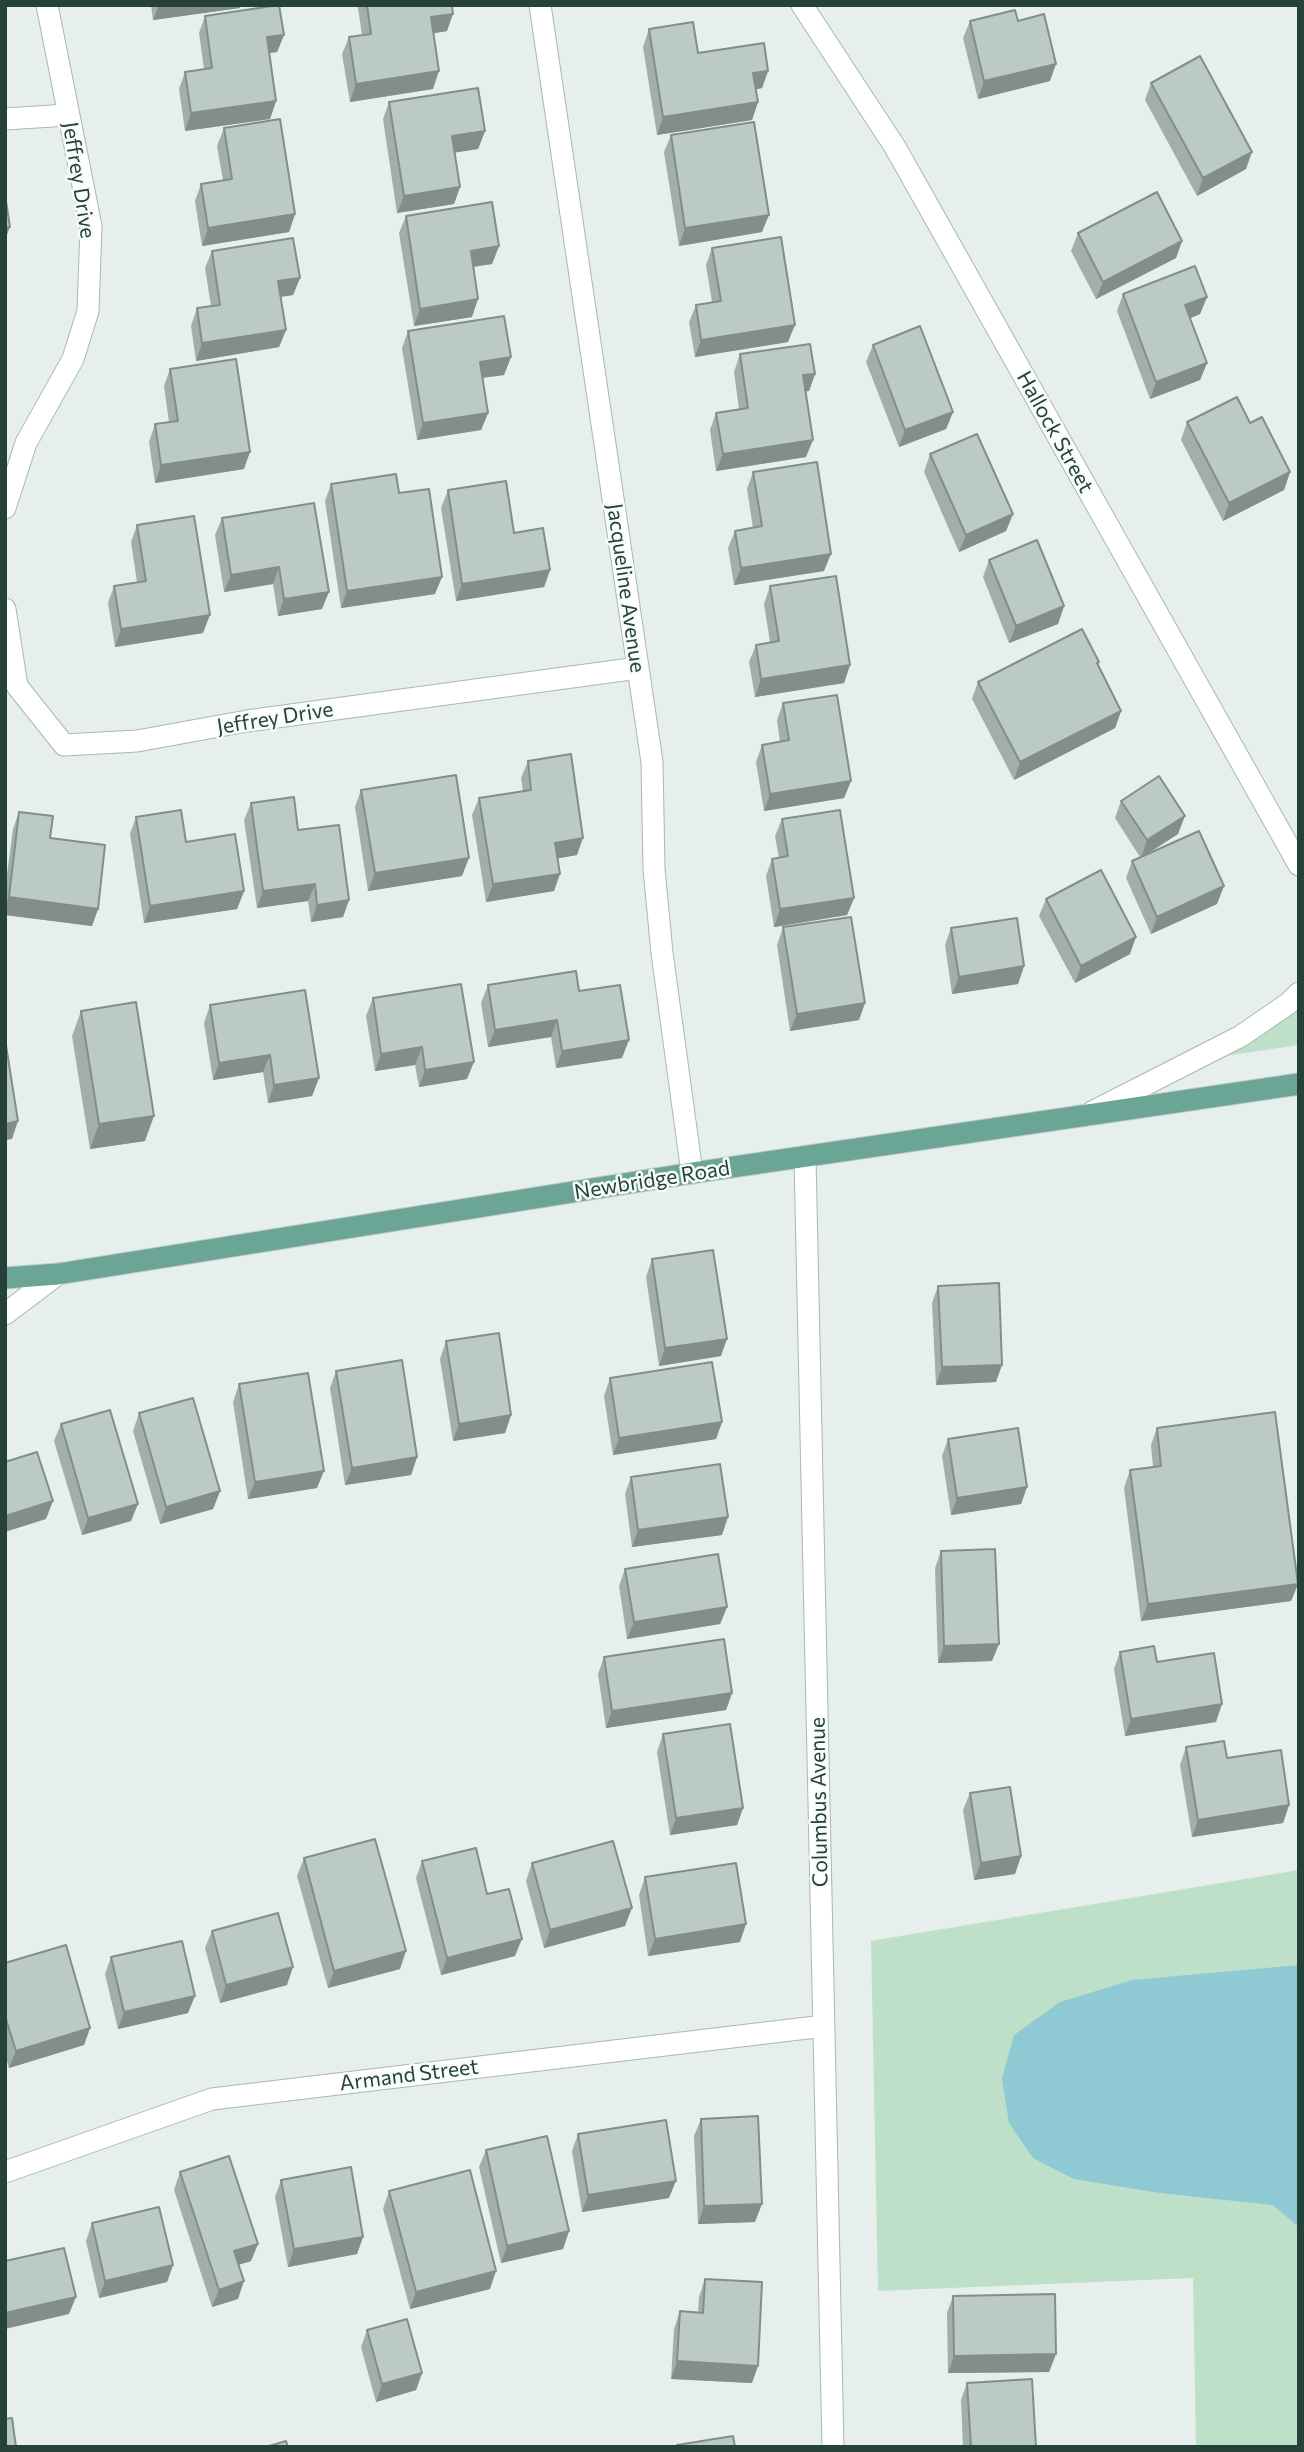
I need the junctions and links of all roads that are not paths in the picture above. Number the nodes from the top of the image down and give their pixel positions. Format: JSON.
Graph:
{"nodes":[{"id":1,"x":47,"y":5,"type":"edge"},
{"id":2,"x":540,"y":5,"type":"edge"},
{"id":3,"x":802,"y":5,"type":"edge"},
{"id":4,"x":68,"y":116,"type":"junction"},
{"id":5,"x":5,"y":119,"type":"edge"},
{"id":6,"x":5,"y":508,"type":"edge"},
{"id":7,"x":5,"y":609,"type":"edge"},
{"id":8,"x":638,"y":668,"type":"junction"},
{"id":9,"x":1299,"y":865,"type":"edge"},
{"id":10,"x":1299,"y":993,"type":"edge"},
{"id":11,"x":1299,"y":1084,"type":"edge"},
{"id":12,"x":1088,"y":1114,"type":"junction"},
{"id":13,"x":805,"y":1158,"type":"junction"},
{"id":14,"x":692,"y":1173,"type":"junction"},
{"id":15,"x":58,"y":1274,"type":"junction"},
{"id":16,"x":5,"y":1278,"type":"edge"},
{"id":17,"x":5,"y":1314,"type":"edge"},
{"id":18,"x":824,"y":2026,"type":"junction"},
{"id":19,"x":5,"y":2172,"type":"edge"},
{"id":20,"x":833,"y":2447,"type":"edge"}],
"edges":[{"from":1,"to":4,"type":"street","name":"Jeffrey Drive"},
{"from":2,"to":8,"type":"street","name":"Jacqueline Avenue"},
{"from":3,"to":9,"type":"street","name":"Hallock Street"},
{"from":4,"to":5,"type":"street"},
{"from":4,"to":6,"type":"street","name":"Jeffrey Drive"},
{"from":7,"to":8,"type":"street","name":"Jeffrey Drive"},
{"from":8,"to":14,"type":"street","name":"Jacqueline Avenue"},
{"from":10,"to":12,"type":"street"},
{"from":11,"to":12,"type":"main road","name":"Newbridge Road"},
{"from":12,"to":13,"type":"main road","name":"Newbridge Road"},
{"from":13,"to":14,"type":"main road","name":"Newbridge Road"},
{"from":13,"to":18,"type":"street","name":"Columbus Avenue"},
{"from":14,"to":15,"type":"main road","name":"Newbridge Road"},
{"from":15,"to":16,"type":"main road","name":"Newbridge Road"},
{"from":15,"to":17,"type":"street"},
{"from":18,"to":19,"type":"street","name":"Armand Street"},
{"from":18,"to":20,"type":"street","name":"Columbus Avenue"}]}
